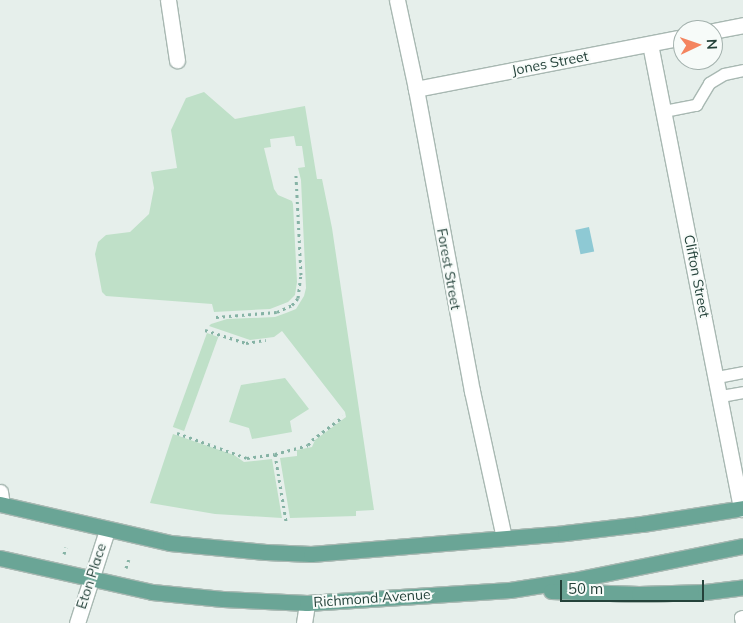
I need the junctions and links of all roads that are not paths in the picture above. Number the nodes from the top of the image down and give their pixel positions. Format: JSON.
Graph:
{"nodes":[{"id":1,"x":168,"y":0,"type":"edge"},
{"id":2,"x":397,"y":0,"type":"edge"},
{"id":3,"x":743,"y":25,"type":"edge"},
{"id":4,"x":723,"y":29,"type":"edge"},
{"id":5,"x":673,"y":39,"type":"edge"},
{"id":6,"x":650,"y":44,"type":"junction"},
{"id":7,"x":177,"y":60,"type":"dead end"},
{"id":8,"x":743,"y":70,"type":"edge"},
{"id":9,"x":416,"y":89,"type":"junction"},
{"id":10,"x":664,"y":111,"type":"junction"},
{"id":11,"x":743,"y":372,"type":"edge"},
{"id":12,"x":717,"y":377,"type":"junction"},
{"id":13,"x":743,"y":392,"type":"edge"},
{"id":14,"x":721,"y":396,"type":"junction"},
{"id":15,"x":1,"y":500,"type":"edge"},
{"id":16,"x":742,"y":508,"type":"edge"},
{"id":17,"x":107,"y":530,"type":"junction"},
{"id":18,"x":504,"y":538,"type":"junction"},
{"id":19,"x":743,"y":546,"type":"edge"},
{"id":20,"x":0,"y":558,"type":"edge"},
{"id":21,"x":90,"y":578,"type":"junction"},
{"id":22,"x":743,"y":587,"type":"edge"},
{"id":23,"x":510,"y":590,"type":"junction"},
{"id":24,"x":308,"y":603,"type":"junction"},
{"id":25,"x":77,"y":623,"type":"edge"},
{"id":26,"x":304,"y":623,"type":"edge"}],
"edges":[{"from":1,"to":7,"type":"street"},
{"from":2,"to":9,"type":"street","name":"Forest Street"},
{"from":3,"to":4,"type":"street"},
{"from":5,"to":6,"type":"street","name":"Jones Street"},
{"from":6,"to":9,"type":"street","name":"Jones Street"},
{"from":6,"to":10,"type":"street","name":"Clifton Street"},
{"from":8,"to":10,"type":"lane"},
{"from":9,"to":18,"type":"street","name":"Forest Street"},
{"from":10,"to":12,"type":"street","name":"Clifton Street"},
{"from":11,"to":12,"type":"lane"},
{"from":12,"to":14,"type":"street","name":"Clifton Street"},
{"from":13,"to":14,"type":"lane"},
{"from":14,"to":16,"type":"street","name":"Clifton Street"},
{"from":15,"to":17,"type":"main road"},
{"from":16,"to":18,"type":"main road"},
{"from":17,"to":18,"type":"main road"},
{"from":17,"to":21,"type":"street","name":"Eton Place"},
{"from":19,"to":23,"type":"main road","name":"Richmond Avenue"},
{"from":20,"to":21,"type":"main road","name":"Richmond Avenue"},
{"from":21,"to":24,"type":"main road","name":"Richmond Avenue"},
{"from":21,"to":25,"type":"street","name":"Eton Place"},
{"from":22,"to":23,"type":"main road"},
{"from":23,"to":24,"type":"main road","name":"Richmond Avenue"},
{"from":24,"to":26,"type":"street"}]}
